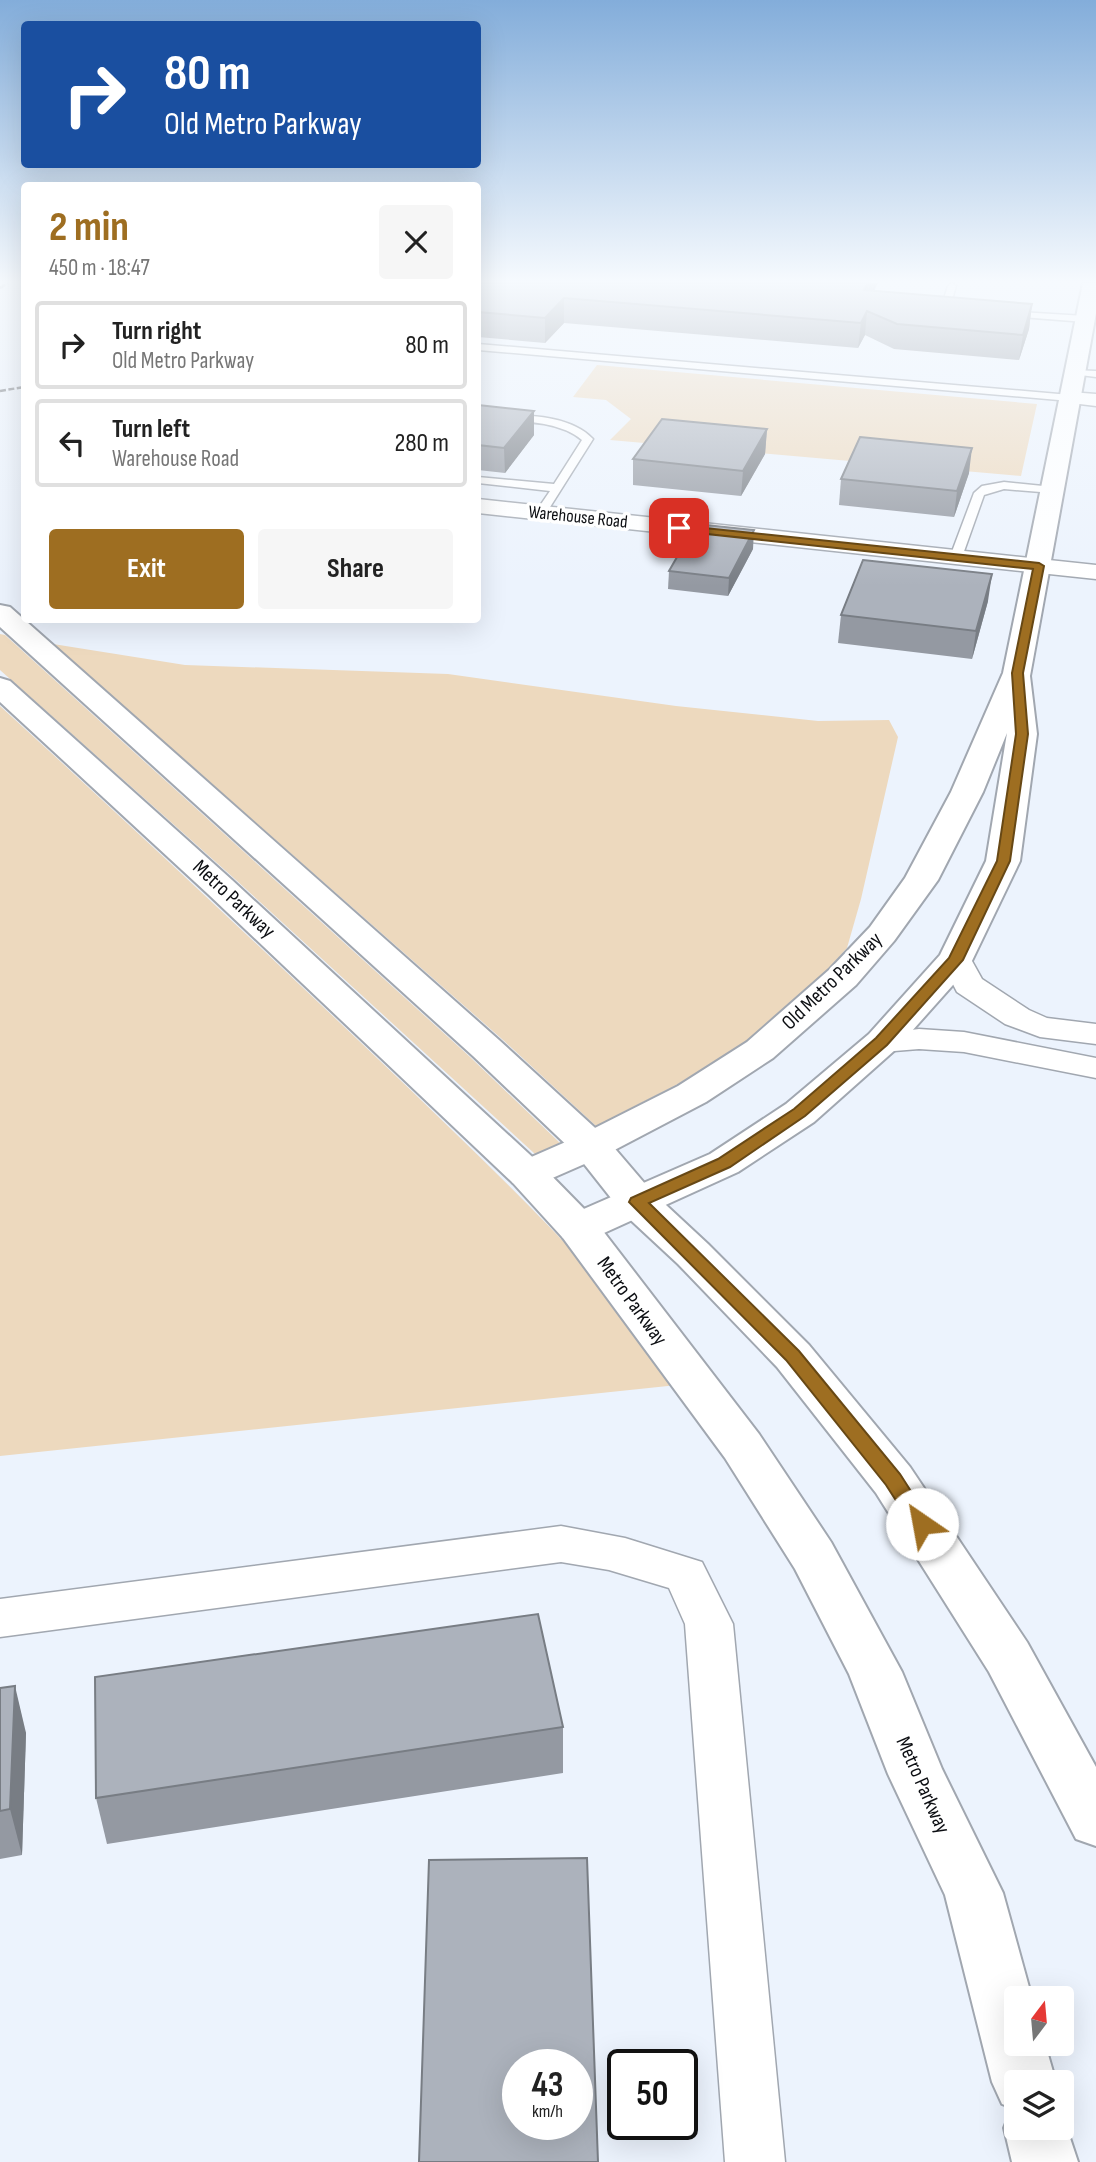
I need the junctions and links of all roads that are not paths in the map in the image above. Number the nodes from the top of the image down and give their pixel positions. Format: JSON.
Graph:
{"nodes":[{"id":1,"x":906,"y":384,"type":"edge"},
{"id":2,"x":1079,"y":384,"type":"edge"},
{"id":3,"x":1070,"y":398,"type":"junction"},
{"id":4,"x":1096,"y":400,"type":"edge"},
{"id":5,"x":481,"y":416,"type":"edge"},
{"id":6,"x":481,"y":480,"type":"edge"},
{"id":7,"x":557,"y":488,"type":"junction"},
{"id":8,"x":1053,"y":490,"type":"junction"},
{"id":9,"x":481,"y":506,"type":"edge"},
{"id":10,"x":541,"y":513,"type":"junction"},
{"id":11,"x":956,"y":557,"type":"junction"},
{"id":12,"x":1039,"y":566,"type":"junction"},
{"id":13,"x":1096,"y":572,"type":"edge"},
{"id":14,"x":3,"y":616,"type":"edge"},
{"id":15,"x":1017,"y":673,"type":"junction"},
{"id":16,"x":0,"y":687,"type":"edge"},
{"id":17,"x":967,"y":792,"type":"junction"},
{"id":18,"x":1005,"y":852,"type":"junction"},
{"id":19,"x":956,"y":960,"type":"junction"},
{"id":20,"x":1096,"y":1034,"type":"edge"},
{"id":21,"x":882,"y":1042,"type":"junction"},
{"id":22,"x":1039,"y":1042,"type":"junction"},
{"id":23,"x":1096,"y":1068,"type":"edge"},
{"id":24,"x":591,"y":1146,"type":"junction"},
{"id":25,"x":527,"y":1174,"type":"junction"},
{"id":26,"x":637,"y":1202,"type":"junction"},
{"id":27,"x":578,"y":1228,"type":"junction"},
{"id":28,"x":0,"y":1618,"type":"edge"},
{"id":29,"x":1096,"y":1821,"type":"edge"},
{"id":30,"x":1021,"y":2070,"type":"edge"},
{"id":31,"x":1039,"y":2140,"type":"edge"},
{"id":32,"x":755,"y":2162,"type":"edge"},
{"id":33,"x":1045,"y":2162,"type":"edge"}],
"edges":[{"from":1,"to":3,"type":"lane"},
{"from":2,"to":3,"type":"street","name":"Old Metro Parkway"},
{"from":3,"to":4,"type":"street"},
{"from":3,"to":8,"type":"street","name":"Old Metro Parkway"},
{"from":5,"to":7,"type":"lane"},
{"from":6,"to":7,"type":"lane"},
{"from":7,"to":10,"type":"lane"},
{"from":8,"to":11,"type":"lane"},
{"from":8,"to":12,"type":"street","name":"Old Metro Parkway"},
{"from":9,"to":10,"type":"street","name":"Warehouse Road"},
{"from":10,"to":11,"type":"street","name":"Warehouse Road"},
{"from":11,"to":12,"type":"street","name":"Warehouse Road"},
{"from":12,"to":13,"type":"street","name":"Warehouse Road"},
{"from":12,"to":15,"type":"street","name":"Old Metro Parkway"},
{"from":14,"to":24,"type":"street"},
{"from":15,"to":17,"type":"street","name":"Old Metro Parkway"},
{"from":15,"to":18,"type":"street","name":"Old Metro Parkway"},
{"from":16,"to":25,"type":"street","name":"Metro Parkway"},
{"from":17,"to":18,"type":"street"},
{"from":17,"to":24,"type":"street","name":"Old Metro Parkway"},
{"from":18,"to":19,"type":"street","name":"Old Metro Parkway"},
{"from":19,"to":21,"type":"street","name":"Old Metro Parkway"},
{"from":19,"to":22,"type":"street"},
{"from":20,"to":22,"type":"street"},
{"from":21,"to":22,"type":"street"},
{"from":21,"to":26,"type":"street","name":"Old Metro Parkway"},
{"from":22,"to":23,"type":"street"},
{"from":24,"to":25,"type":"street","name":"Old Metro Parkway"},
{"from":24,"to":26,"type":"street"},
{"from":25,"to":27,"type":"street","name":"Metro Parkway"},
{"from":26,"to":27,"type":"street","name":"Old Metro Parkway"},
{"from":26,"to":29,"type":"street"},
{"from":27,"to":30,"type":"street","name":"Metro Parkway"},
{"from":28,"to":32,"type":"street"},
{"from":31,"to":33,"type":"street"}]}
